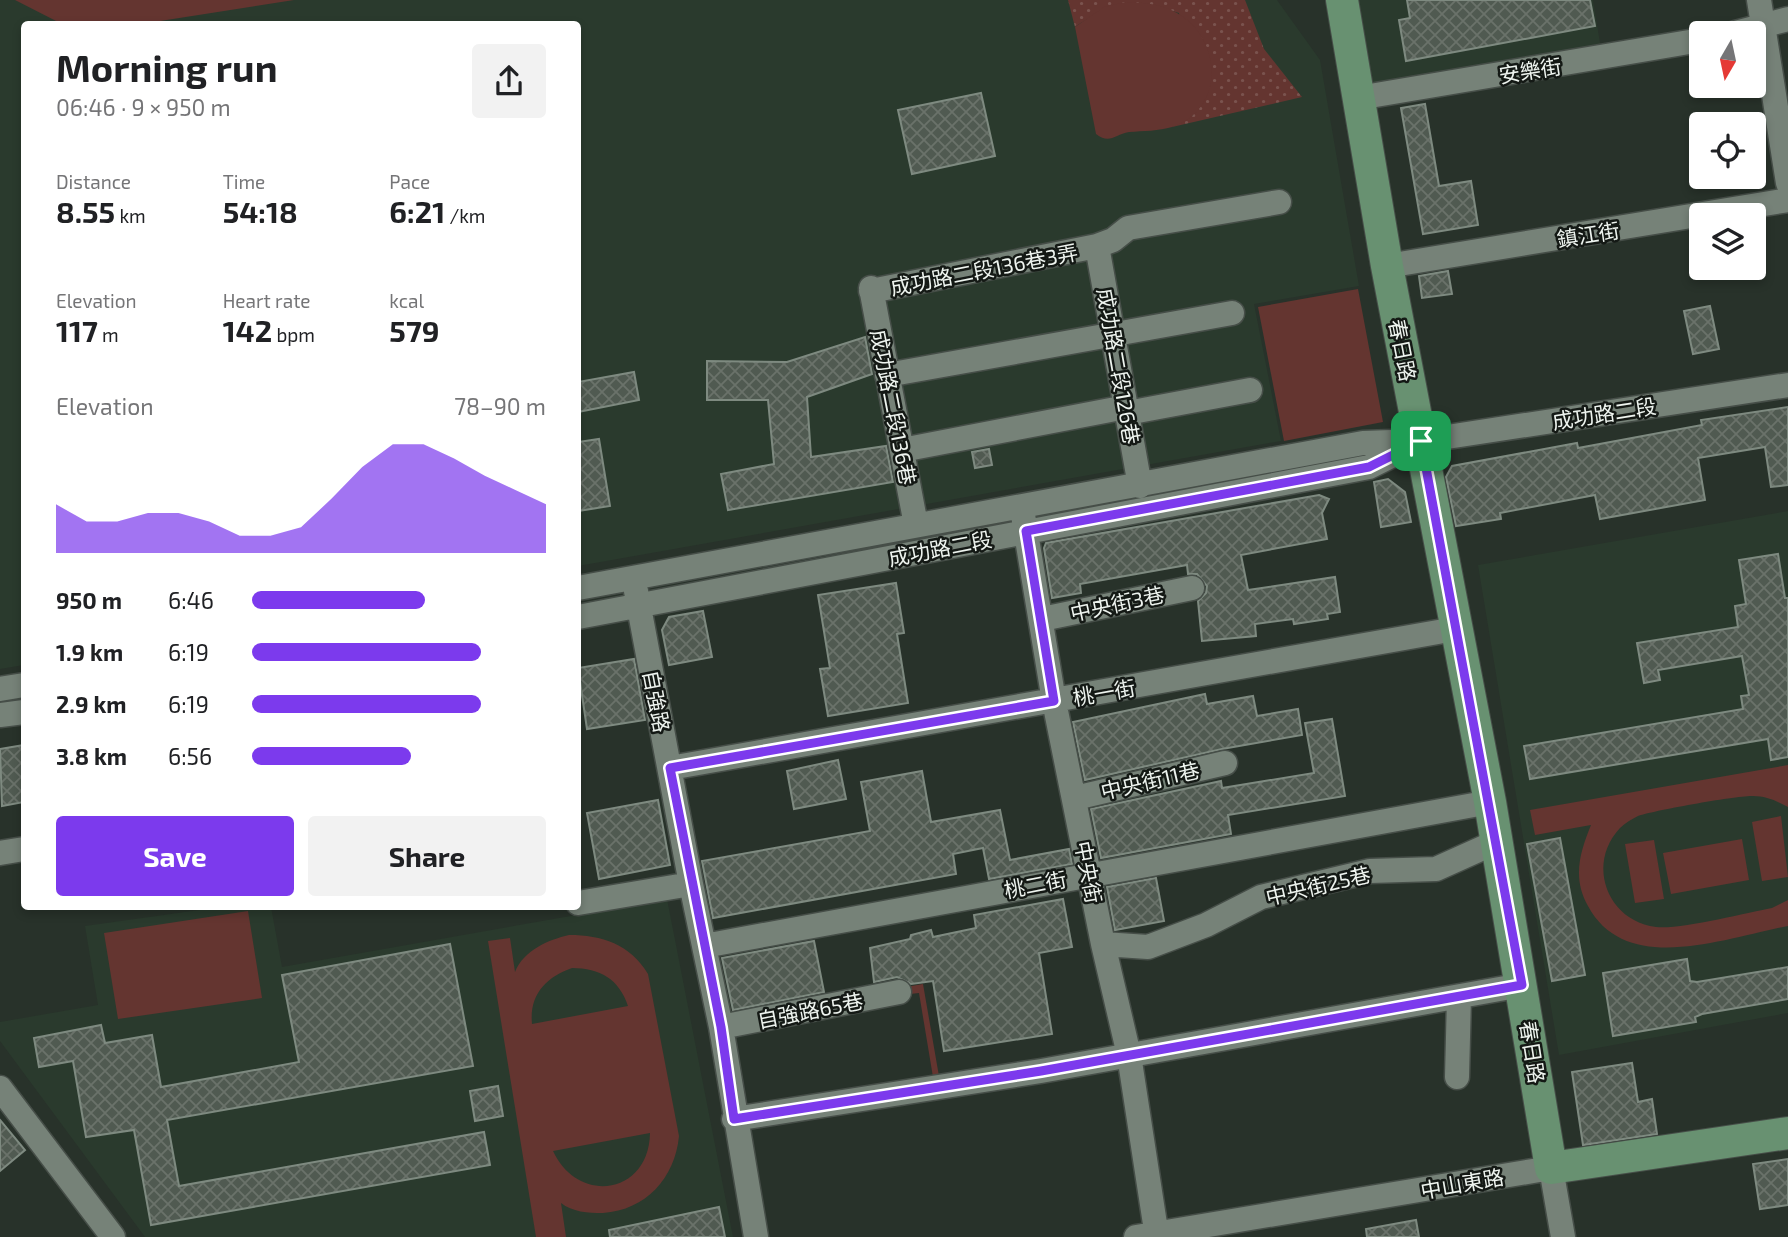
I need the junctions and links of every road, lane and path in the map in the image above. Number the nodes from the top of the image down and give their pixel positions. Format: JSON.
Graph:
{"nodes":[{"id":1,"x":1342,"y":0,"type":"edge"},
{"id":2,"x":1759,"y":0,"type":"edge"},
{"id":3,"x":1788,"y":19,"type":"edge"},
{"id":4,"x":1763,"y":21,"type":"edge"},
{"id":5,"x":1766,"y":26,"type":"edge"},
{"id":6,"x":1766,"y":40,"type":"edge"},
{"id":7,"x":1689,"y":42,"type":"edge"},
{"id":8,"x":1358,"y":98,"type":"junction"},
{"id":9,"x":1788,"y":183,"type":"edge"},
{"id":10,"x":1788,"y":200,"type":"edge"},
{"id":11,"x":1279,"y":202,"type":"dead end"},
{"id":12,"x":1097,"y":246,"type":"junction"},
{"id":13,"x":1387,"y":266,"type":"junction"},
{"id":14,"x":871,"y":289,"type":"joint"},
{"id":15,"x":1232,"y":313,"type":"dead end"},
{"id":16,"x":1113,"y":334,"type":"junction"},
{"id":17,"x":887,"y":374,"type":"junction"},
{"id":18,"x":1788,"y":384,"type":"edge"},
{"id":19,"x":1250,"y":390,"type":"dead end"},
{"id":20,"x":1127,"y":410,"type":"junction"},
{"id":21,"x":1421,"y":441,"type":"junction"},
{"id":22,"x":902,"y":450,"type":"junction"},
{"id":23,"x":1140,"y":485,"type":"junction"},
{"id":24,"x":1023,"y":519,"type":"junction"},
{"id":25,"x":916,"y":526,"type":"junction"},
{"id":26,"x":633,"y":578,"type":"junction"},
{"id":27,"x":581,"y":587,"type":"edge"},
{"id":28,"x":1192,"y":588,"type":"dead end"},
{"id":29,"x":639,"y":606,"type":"junction"},
{"id":30,"x":581,"y":616,"type":"edge"},
{"id":31,"x":1042,"y":619,"type":"junction"},
{"id":32,"x":1455,"y":629,"type":"junction"},
{"id":33,"x":21,"y":686,"type":"edge"},
{"id":34,"x":0,"y":689,"type":"edge"},
{"id":35,"x":1054,"y":701,"type":"junction"},
{"id":36,"x":21,"y":712,"type":"edge"},
{"id":37,"x":0,"y":716,"type":"edge"},
{"id":38,"x":1225,"y":762,"type":"dead end"},
{"id":39,"x":670,"y":768,"type":"junction"},
{"id":40,"x":1075,"y":798,"type":"junction"},
{"id":41,"x":1490,"y":802,"type":"junction"},
{"id":42,"x":1496,"y":842,"type":"junction"},
{"id":43,"x":21,"y":850,"type":"edge"},
{"id":44,"x":0,"y":853,"type":"edge"},
{"id":45,"x":1090,"y":874,"type":"junction"},
{"id":46,"x":691,"y":884,"type":"junction"},
{"id":47,"x":581,"y":902,"type":"edge"},
{"id":48,"x":1103,"y":944,"type":"junction"},
{"id":49,"x":704,"y":946,"type":"junction"},
{"id":50,"x":1522,"y":985,"type":"junction"},
{"id":51,"x":899,"y":992,"type":"dead end"},
{"id":52,"x":1460,"y":997,"type":"junction"},
{"id":53,"x":721,"y":1027,"type":"junction"},
{"id":54,"x":1129,"y":1055,"type":"junction"},
{"id":55,"x":1457,"y":1077,"type":"dead end"},
{"id":56,"x":0,"y":1088,"type":"edge"},
{"id":57,"x":734,"y":1119,"type":"junction"},
{"id":58,"x":1788,"y":1133,"type":"edge"},
{"id":59,"x":1551,"y":1168,"type":"junction"},
{"id":60,"x":1150,"y":1236,"type":"edge"},
{"id":61,"x":113,"y":1237,"type":"edge"},
{"id":62,"x":756,"y":1237,"type":"edge"},
{"id":63,"x":1563,"y":1237,"type":"edge"}],
"edges":[{"from":1,"to":8,"type":"main road","name":"春日路"},
{"from":2,"to":4,"type":"street"},
{"from":3,"to":5,"type":"street"},
{"from":6,"to":9,"type":"street"},
{"from":7,"to":8,"type":"street","name":"安樂街"},
{"from":8,"to":13,"type":"main road","name":"春日路"},
{"from":10,"to":13,"type":"street","name":"鎮江街"},
{"from":11,"to":12,"type":"street","name":"成功路二段136巷3弄"},
{"from":12,"to":14,"type":"street","name":"成功路二段136巷3弄"},
{"from":12,"to":16,"type":"street","name":"成功路二段126巷"},
{"from":13,"to":21,"type":"main road","name":"春日路"},
{"from":14,"to":17,"type":"street","name":"成功路二段136巷"},
{"from":15,"to":16,"type":"street"},
{"from":16,"to":17,"type":"street"},
{"from":16,"to":20,"type":"street","name":"成功路二段126巷"},
{"from":17,"to":22,"type":"street","name":"成功路二段136巷"},
{"from":18,"to":21,"type":"street","name":"成功路二段"},
{"from":19,"to":20,"type":"street"},
{"from":20,"to":22,"type":"street"},
{"from":20,"to":23,"type":"street","name":"成功路二段126巷"},
{"from":21,"to":23,"type":"street","name":"成功路二段"},
{"from":21,"to":24,"type":"street","name":"成功路二段"},
{"from":21,"to":32,"type":"main road","name":"春日路"},
{"from":22,"to":25,"type":"street","name":"成功路二段136巷"},
{"from":23,"to":24,"type":"street","name":"成功路二段"},
{"from":24,"to":25,"type":"street","name":"成功路二段"},
{"from":24,"to":29,"type":"street","name":"成功路二段"},
{"from":24,"to":31,"type":"street","name":"中央街"},
{"from":25,"to":26,"type":"street","name":"成功路二段"},
{"from":26,"to":27,"type":"street","name":"成功路二段"},
{"from":26,"to":29,"type":"street","name":"自強路"},
{"from":28,"to":31,"type":"street","name":"中央街3巷"},
{"from":29,"to":30,"type":"street","name":"成功路二段"},
{"from":29,"to":39,"type":"street","name":"自強路"},
{"from":31,"to":35,"type":"street","name":"中央街"},
{"from":32,"to":35,"type":"street","name":"桃一街"},
{"from":32,"to":41,"type":"main road","name":"春日路"},
{"from":33,"to":34,"type":"street"},
{"from":35,"to":39,"type":"street","name":"桃一街"},
{"from":35,"to":40,"type":"street","name":"中央街"},
{"from":36,"to":37,"type":"street"},
{"from":38,"to":40,"type":"street","name":"中央街11巷"},
{"from":39,"to":46,"type":"street","name":"自強路"},
{"from":40,"to":45,"type":"street","name":"中央街"},
{"from":41,"to":42,"type":"main road","name":"春日路"},
{"from":41,"to":45,"type":"street","name":"桃二街"},
{"from":42,"to":48,"type":"street","name":"中央街25巷"},
{"from":42,"to":50,"type":"main road","name":"春日路"},
{"from":43,"to":44,"type":"street"},
{"from":45,"to":48,"type":"street","name":"中央街"},
{"from":45,"to":49,"type":"street","name":"桃二街"},
{"from":46,"to":47,"type":"street"},
{"from":46,"to":49,"type":"street","name":"自強路"},
{"from":48,"to":54,"type":"street","name":"中央街"},
{"from":49,"to":53,"type":"street","name":"自強路"},
{"from":50,"to":52,"type":"street"},
{"from":50,"to":59,"type":"main road","name":"春日路"},
{"from":51,"to":53,"type":"street","name":"自強路65巷"},
{"from":52,"to":54,"type":"street"},
{"from":52,"to":55,"type":"street"},
{"from":53,"to":57,"type":"street","name":"自強路"},
{"from":54,"to":57,"type":"street"},
{"from":54,"to":60,"type":"street","name":"中央街"},
{"from":56,"to":61,"type":"street"},
{"from":57,"to":62,"type":"street","name":"自強路"},
{"from":58,"to":59,"type":"main road","name":"中山東路"},
{"from":59,"to":60,"type":"street","name":"中山東路"},
{"from":59,"to":63,"type":"street","name":"春日路"}]}
